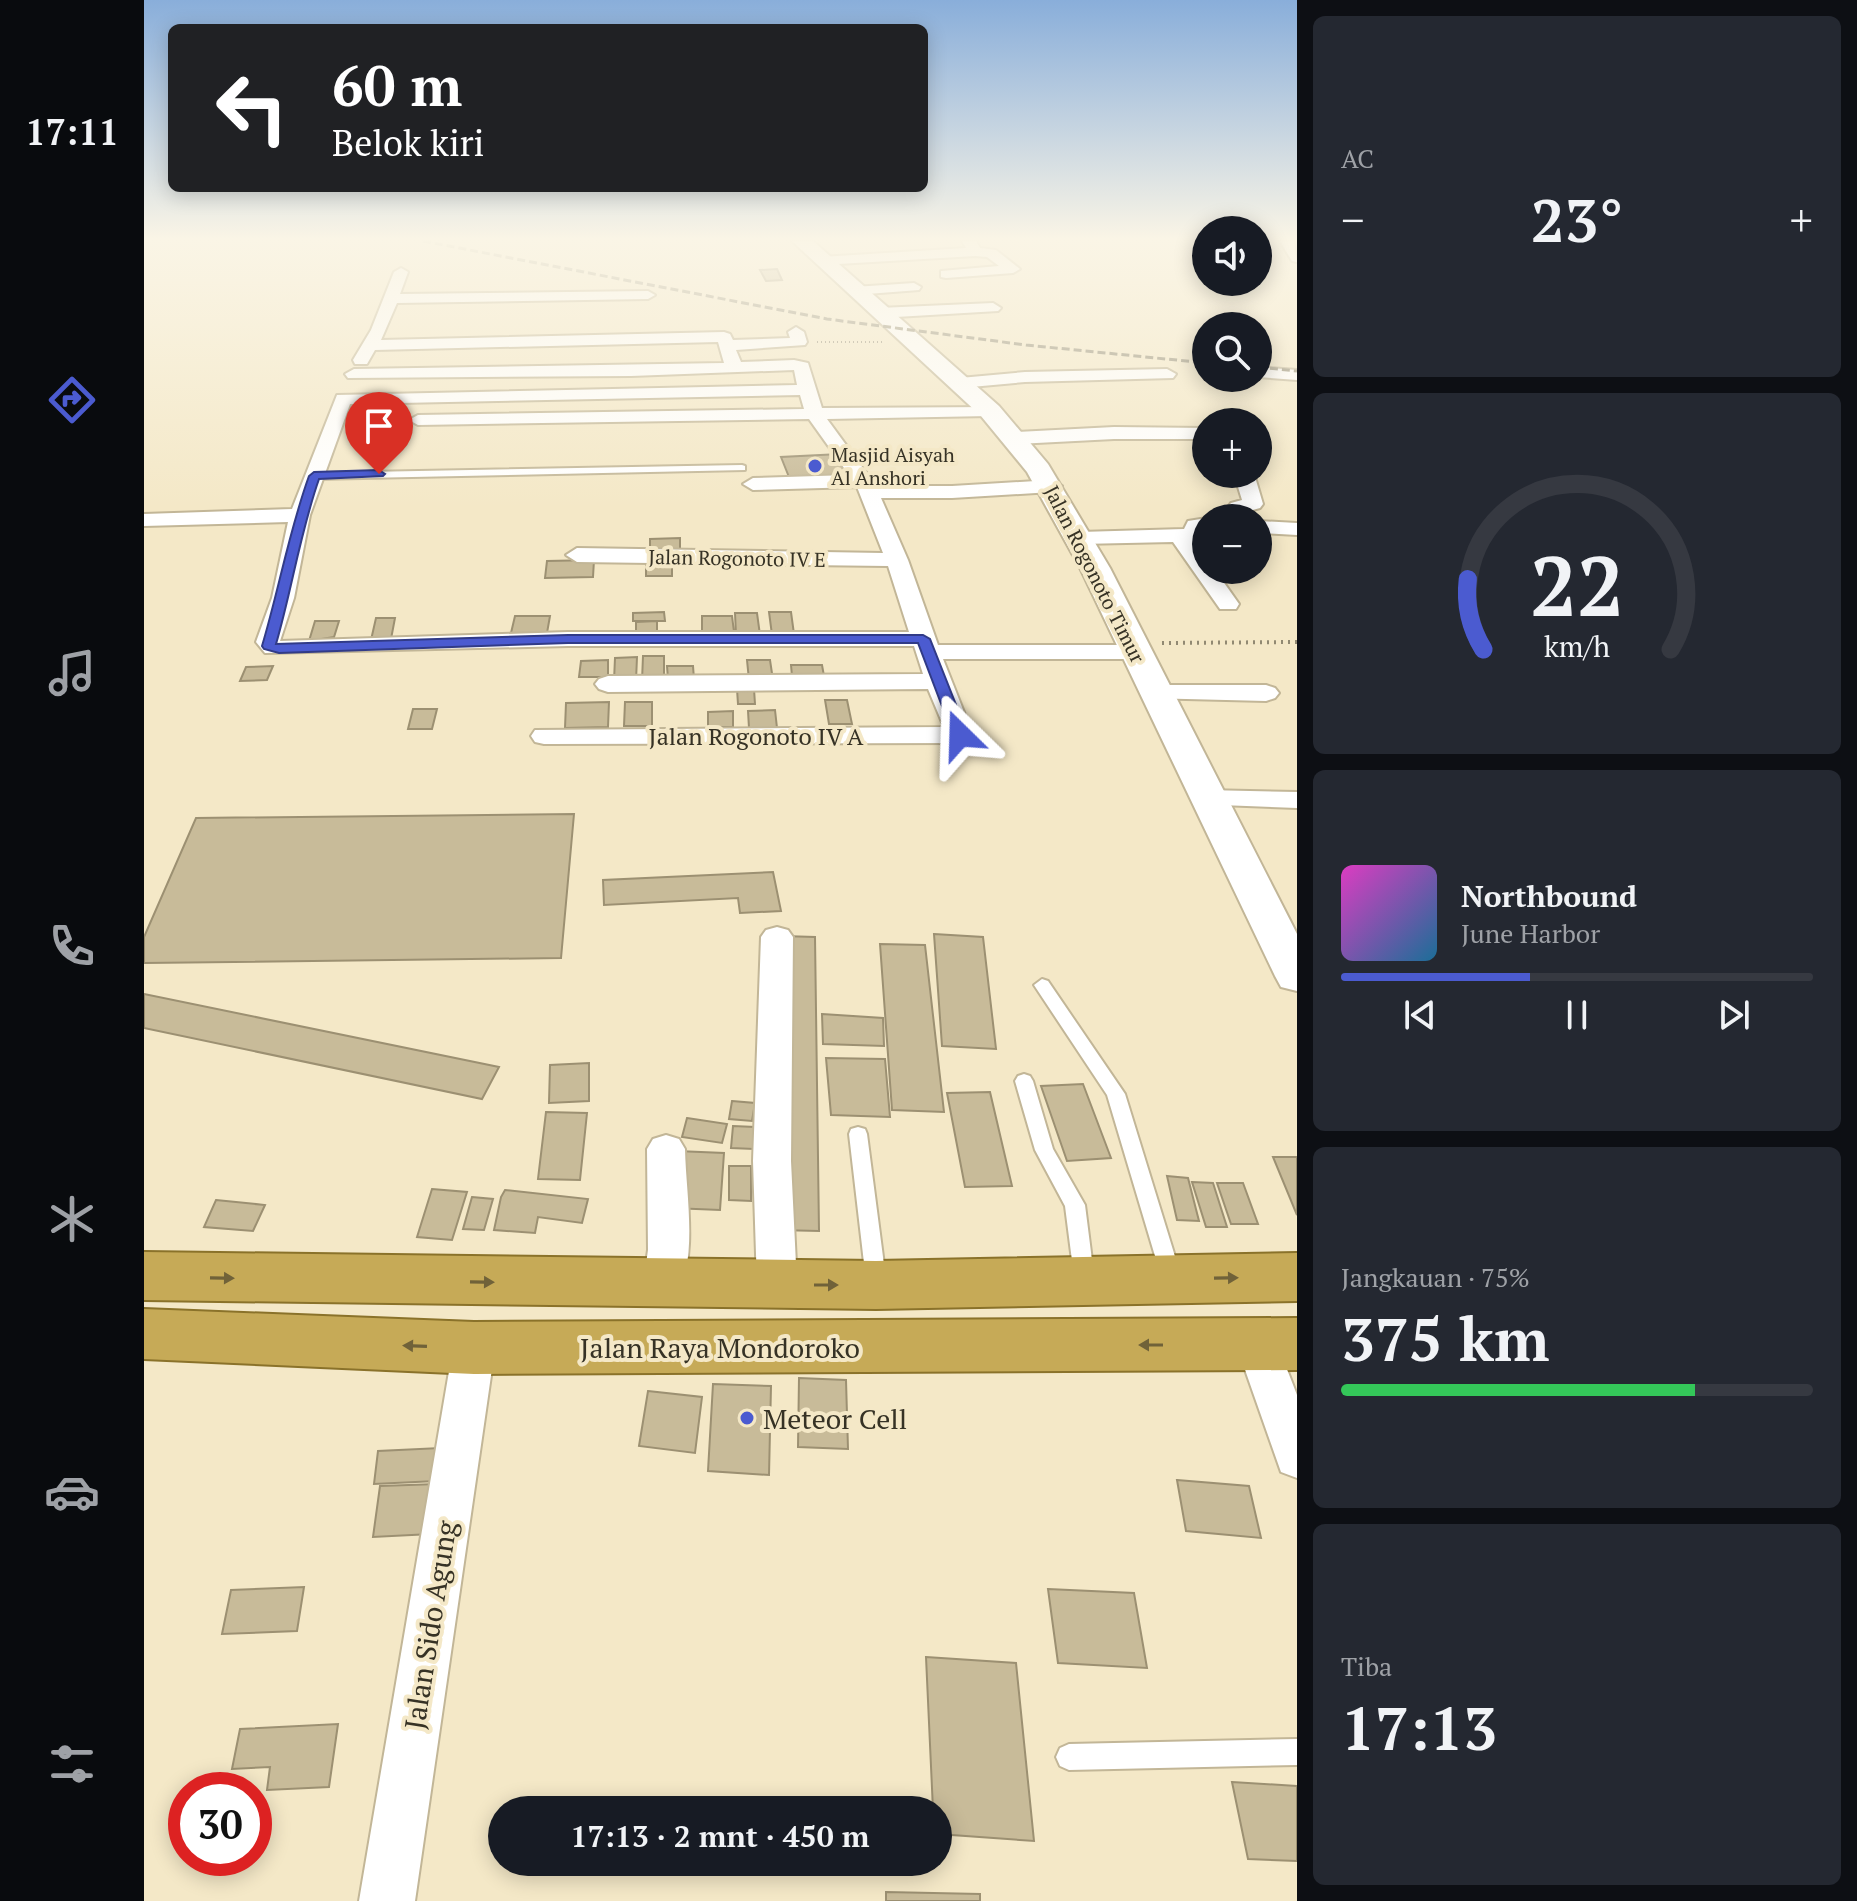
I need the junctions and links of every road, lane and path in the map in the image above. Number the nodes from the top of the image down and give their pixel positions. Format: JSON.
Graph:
{"nodes":[{"id":1,"x":377,"y":330,"type":"edge"},
{"id":2,"x":549,"y":330,"type":"edge"},
{"id":3,"x":898,"y":330,"type":"edge"},
{"id":4,"x":724,"y":336,"type":"junction"},
{"id":5,"x":374,"y":337,"type":"junction"},
{"id":6,"x":797,"y":337,"type":"joint"},
{"id":7,"x":911,"y":341,"type":"junction"},
{"id":8,"x":735,"y":369,"type":"junction"},
{"id":9,"x":1272,"y":373,"type":"edge"},
{"id":10,"x":354,"y":374,"type":"junction"},
{"id":11,"x":1167,"y":374,"type":"dead end"},
{"id":12,"x":1297,"y":375,"type":"edge"},
{"id":13,"x":960,"y":383,"type":"junction"},
{"id":14,"x":807,"y":390,"type":"junction"},
{"id":15,"x":343,"y":399,"type":"junction"},
{"id":16,"x":990,"y":411,"type":"junction"},
{"id":17,"x":815,"y":414,"type":"junction"},
{"id":18,"x":396,"y":420,"type":"dead end"},
{"id":19,"x":1192,"y":434,"type":"edge"},
{"id":20,"x":1017,"y":438,"type":"junction"},
{"id":21,"x":314,"y":476,"type":"junction"},
{"id":22,"x":747,"y":476,"type":"joint"},
{"id":23,"x":866,"y":486,"type":"junction"},
{"id":24,"x":1052,"y":486,"type":"junction"},
{"id":25,"x":300,"y":515,"type":"junction"},
{"id":26,"x":144,"y":520,"type":"edge"},
{"id":27,"x":1272,"y":528,"type":"edge"},
{"id":28,"x":1297,"y":529,"type":"edge"},
{"id":29,"x":1192,"y":534,"type":"edge"},
{"id":30,"x":1179,"y":535,"type":"junction"},
{"id":31,"x":1080,"y":538,"type":"junction"},
{"id":32,"x":577,"y":555,"type":"dead end"},
{"id":33,"x":897,"y":560,"type":"junction"},
{"id":34,"x":1228,"y":604,"type":"dead end"},
{"id":35,"x":1297,"y":642,"type":"edge"},
{"id":36,"x":926,"y":646,"type":"junction"},
{"id":37,"x":1133,"y":648,"type":"junction"},
{"id":38,"x":938,"y":681,"type":"junction"},
{"id":39,"x":608,"y":684,"type":"dead end"},
{"id":40,"x":1155,"y":693,"type":"junction"},
{"id":41,"x":1266,"y":693,"type":"dead end"},
{"id":42,"x":544,"y":736,"type":"dead end"},
{"id":43,"x":1205,"y":798,"type":"junction"},
{"id":44,"x":1297,"y":800,"type":"edge"},
{"id":45,"x":777,"y":937,"type":"dead end"},
{"id":46,"x":1297,"y":976,"type":"edge"},
{"id":47,"x":1042,"y":985,"type":"dead end"},
{"id":48,"x":1024,"y":1081,"type":"dead end"},
{"id":49,"x":858,"y":1134,"type":"dead end"},
{"id":50,"x":666,"y":1149,"type":"dead end"},
{"id":51,"x":144,"y":1276,"type":"edge"},
{"id":52,"x":1297,"y":1277,"type":"edge"},
{"id":53,"x":1172,"y":1279,"type":"junction"},
{"id":54,"x":1084,"y":1281,"type":"junction"},
{"id":55,"x":663,"y":1285,"type":"junction"},
{"id":56,"x":777,"y":1285,"type":"junction"},
{"id":57,"x":876,"y":1285,"type":"junction"},
{"id":58,"x":144,"y":1334,"type":"edge"},
{"id":59,"x":1277,"y":1344,"type":"edge"},
{"id":60,"x":474,"y":1348,"type":"junction"},
{"id":61,"x":1297,"y":1457,"type":"edge"},
{"id":62,"x":1297,"y":1752,"type":"edge"},
{"id":63,"x":1069,"y":1757,"type":"dead end"},
{"id":64,"x":387,"y":1901,"type":"edge"}],
"edges":[{"from":1,"to":5,"type":"street"},
{"from":2,"to":5,"type":"street"},
{"from":3,"to":7,"type":"main road","name":"Jalan Rogonoto Timur"},
{"from":4,"to":5,"type":"street"},
{"from":4,"to":6,"type":"street"},
{"from":4,"to":8,"type":"street"},
{"from":5,"to":10,"type":"street"},
{"from":6,"to":7,"type":"path"},
{"from":7,"to":13,"type":"main road","name":"Jalan Rogonoto Timur"},
{"from":8,"to":10,"type":"street"},
{"from":8,"to":14,"type":"street"},
{"from":9,"to":12,"type":"street"},
{"from":10,"to":15,"type":"street"},
{"from":11,"to":13,"type":"street"},
{"from":13,"to":16,"type":"main road","name":"Jalan Rogonoto Timur"},
{"from":14,"to":15,"type":"street"},
{"from":14,"to":17,"type":"street"},
{"from":15,"to":21,"type":"street"},
{"from":16,"to":17,"type":"street"},
{"from":16,"to":20,"type":"main road","name":"Jalan Rogonoto Timur"},
{"from":17,"to":18,"type":"street"},
{"from":17,"to":23,"type":"street"},
{"from":19,"to":20,"type":"street"},
{"from":20,"to":24,"type":"main road","name":"Jalan Rogonoto Timur"},
{"from":21,"to":22,"type":"lane"},
{"from":21,"to":25,"type":"street"},
{"from":22,"to":23,"type":"street"},
{"from":23,"to":24,"type":"street"},
{"from":23,"to":33,"type":"street"},
{"from":24,"to":31,"type":"main road","name":"Jalan Rogonoto Timur"},
{"from":25,"to":26,"type":"street"},
{"from":25,"to":36,"type":"street"},
{"from":27,"to":28,"type":"street"},
{"from":29,"to":30,"type":"street"},
{"from":30,"to":31,"type":"street"},
{"from":30,"to":34,"type":"street"},
{"from":31,"to":37,"type":"main road","name":"Jalan Rogonoto Timur"},
{"from":32,"to":33,"type":"street","name":"Jalan Rogonoto IV E"},
{"from":33,"to":36,"type":"street"},
{"from":35,"to":37,"type":"path"},
{"from":36,"to":37,"type":"street"},
{"from":36,"to":38,"type":"street"},
{"from":37,"to":40,"type":"main road","name":"Jalan Rogonoto Timur"},
{"from":38,"to":39,"type":"street"},
{"from":38,"to":42,"type":"street","name":"Jalan Rogonoto IV A"},
{"from":40,"to":41,"type":"street"},
{"from":40,"to":43,"type":"main road","name":"Jalan Rogonoto Timur"},
{"from":43,"to":44,"type":"street"},
{"from":43,"to":46,"type":"main road","name":"Jalan Rogonoto Timur"},
{"from":45,"to":56,"type":"street"},
{"from":47,"to":53,"type":"lane"},
{"from":48,"to":54,"type":"lane"},
{"from":49,"to":57,"type":"lane"},
{"from":50,"to":55,"type":"street"},
{"from":51,"to":55,"type":"highway","one_way":true},
{"from":53,"to":52,"type":"highway","one_way":true},
{"from":53,"to":54,"type":"highway"},
{"from":54,"to":57,"type":"highway"},
{"from":55,"to":56,"type":"highway"},
{"from":56,"to":57,"type":"highway","one_way":true},
{"from":60,"to":58,"type":"highway","name":"Jalan Raya Mondoroko","one_way":true},
{"from":59,"to":60,"type":"highway","name":"Jalan Raya Mondoroko","one_way":true},
{"from":59,"to":61,"type":"street"},
{"from":60,"to":64,"type":"street","name":"Jalan Sido Agung"},
{"from":62,"to":63,"type":"lane"}]}
